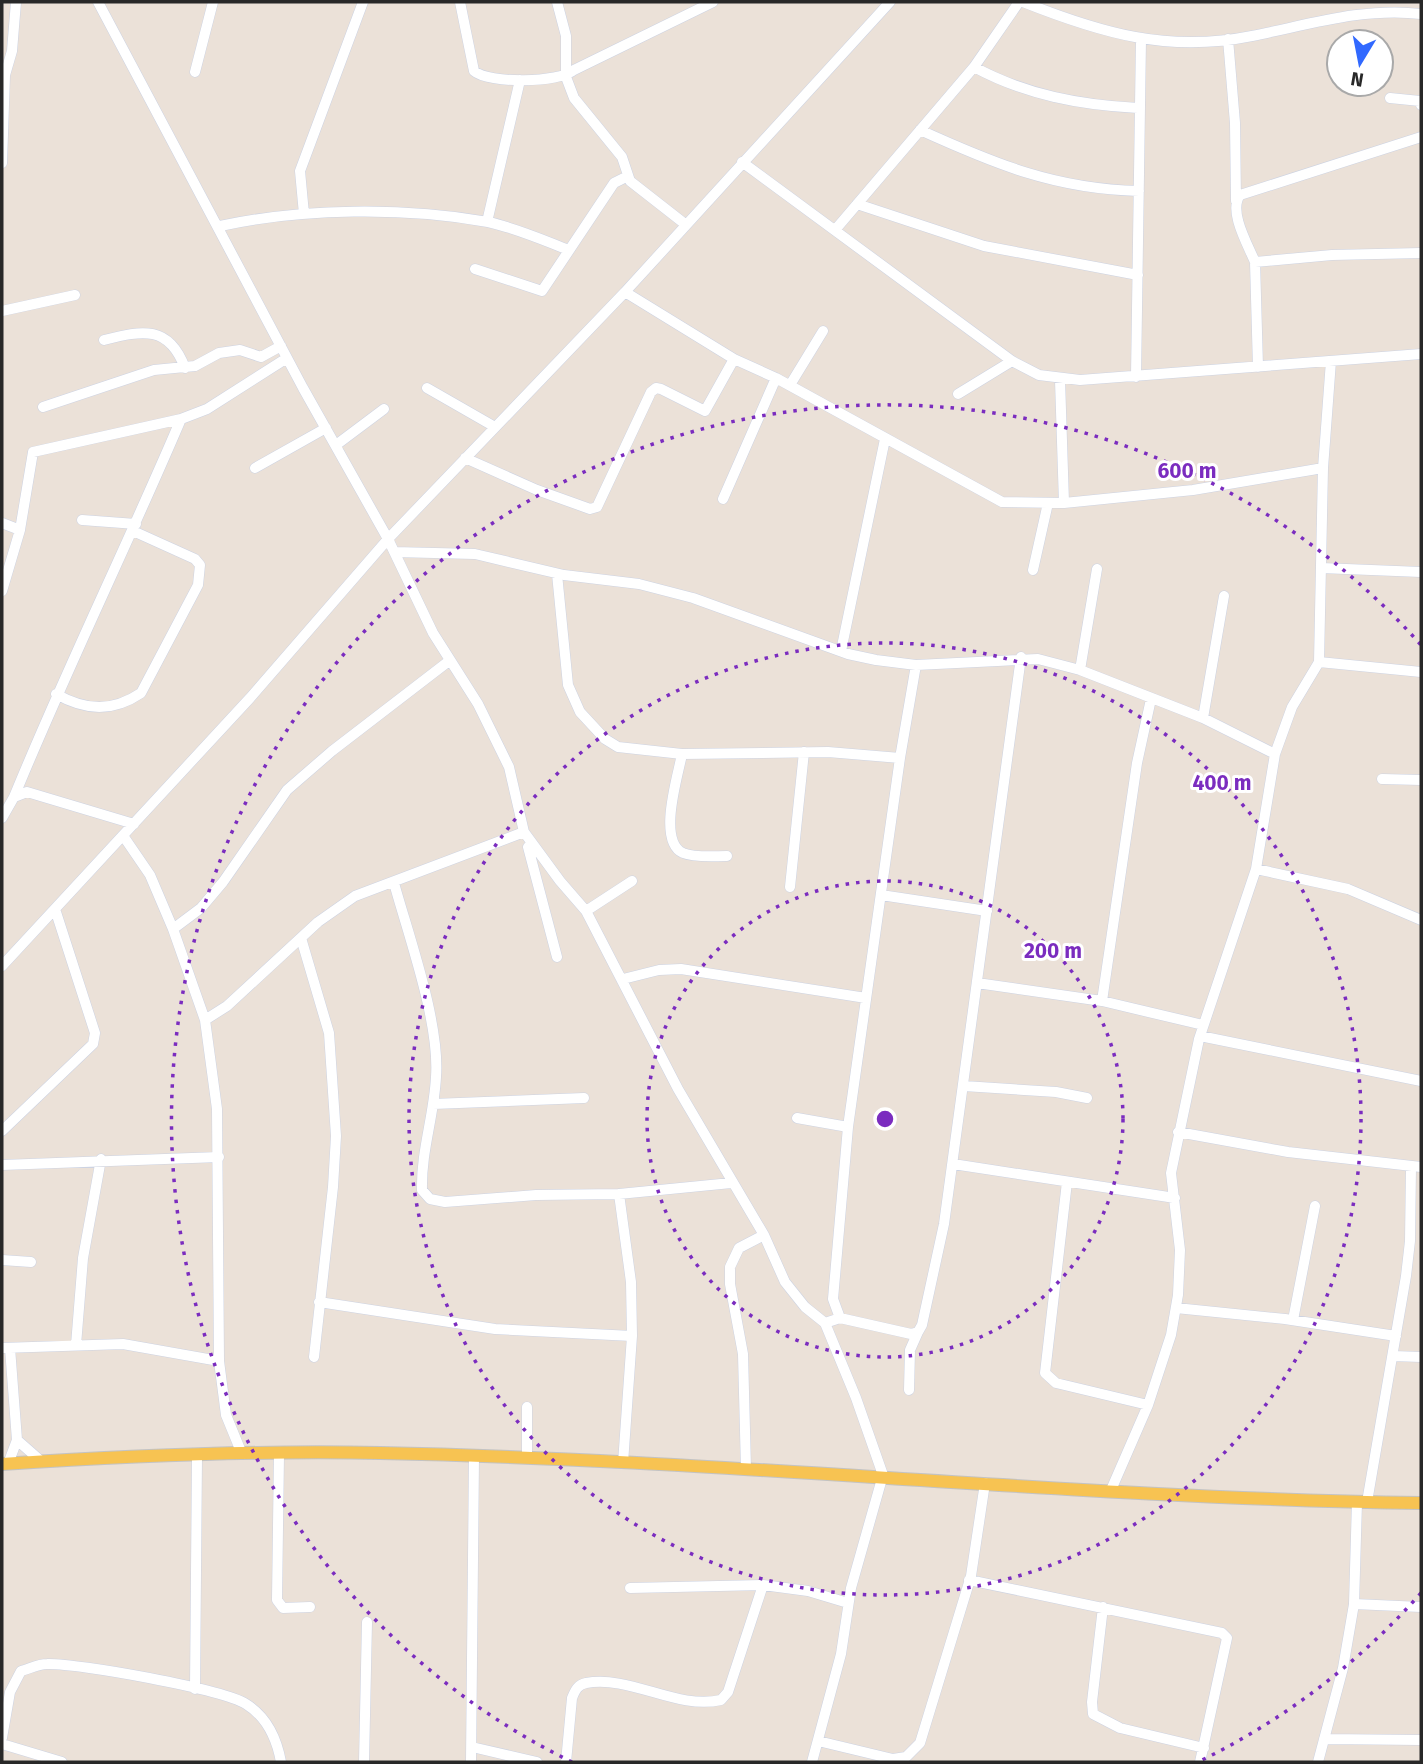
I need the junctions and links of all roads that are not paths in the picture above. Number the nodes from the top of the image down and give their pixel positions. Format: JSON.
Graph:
{"nodes":[{"id":1,"x":16,"y":2,"type":"edge"},
{"id":2,"x":98,"y":2,"type":"edge"},
{"id":3,"x":213,"y":2,"type":"edge"},
{"id":4,"x":363,"y":2,"type":"edge"},
{"id":5,"x":460,"y":2,"type":"edge"},
{"id":6,"x":556,"y":2,"type":"edge"},
{"id":7,"x":713,"y":2,"type":"edge"},
{"id":8,"x":890,"y":2,"type":"edge"},
{"id":9,"x":1021,"y":2,"type":"edge"},
{"id":10,"x":1421,"y":14,"type":"edge"},
{"id":11,"x":1140,"y":39,"type":"junction"},
{"id":12,"x":1228,"y":39,"type":"junction"},
{"id":13,"x":974,"y":67,"type":"junction"},
{"id":14,"x":195,"y":72,"type":"dead end"},
{"id":15,"x":566,"y":77,"type":"junction"},
{"id":16,"x":520,"y":79,"type":"junction"},
{"id":17,"x":1390,"y":98,"type":"dead end"},
{"id":18,"x":1421,"y":105,"type":"edge"},
{"id":19,"x":1138,"y":108,"type":"junction"},
{"id":20,"x":920,"y":130,"type":"junction"},
{"id":21,"x":1421,"y":137,"type":"edge"},
{"id":22,"x":2,"y":160,"type":"edge"},
{"id":23,"x":742,"y":162,"type":"junction"},
{"id":24,"x":628,"y":176,"type":"junction"},
{"id":25,"x":1139,"y":191,"type":"junction"},
{"id":26,"x":1236,"y":201,"type":"junction"},
{"id":27,"x":857,"y":204,"type":"junction"},
{"id":28,"x":304,"y":214,"type":"junction"},
{"id":29,"x":487,"y":222,"type":"junction"},
{"id":30,"x":685,"y":224,"type":"junction"},
{"id":31,"x":220,"y":226,"type":"junction"},
{"id":32,"x":835,"y":230,"type":"junction"},
{"id":33,"x":569,"y":250,"type":"junction"},
{"id":34,"x":1421,"y":253,"type":"edge"},
{"id":35,"x":1255,"y":262,"type":"junction"},
{"id":36,"x":475,"y":269,"type":"dead end"},
{"id":37,"x":1138,"y":275,"type":"junction"},
{"id":38,"x":625,"y":292,"type":"junction"},
{"id":39,"x":75,"y":295,"type":"dead end"},
{"id":40,"x":2,"y":311,"type":"edge"},
{"id":41,"x":823,"y":331,"type":"dead end"},
{"id":42,"x":104,"y":340,"type":"dead end"},
{"id":43,"x":281,"y":346,"type":"junction"},
{"id":44,"x":1421,"y":354,"type":"edge"},
{"id":45,"x":288,"y":358,"type":"junction"},
{"id":46,"x":734,"y":359,"type":"junction"},
{"id":47,"x":1012,"y":361,"type":"junction"},
{"id":48,"x":1331,"y":361,"type":"junction"},
{"id":49,"x":1258,"y":367,"type":"junction"},
{"id":50,"x":185,"y":368,"type":"junction"},
{"id":51,"x":1136,"y":377,"type":"junction"},
{"id":52,"x":776,"y":378,"type":"junction"},
{"id":53,"x":1060,"y":380,"type":"junction"},
{"id":54,"x":790,"y":385,"type":"junction"},
{"id":55,"x":427,"y":388,"type":"dead end"},
{"id":56,"x":958,"y":394,"type":"dead end"},
{"id":57,"x":43,"y":407,"type":"dead end"},
{"id":58,"x":384,"y":409,"type":"dead end"},
{"id":59,"x":181,"y":419,"type":"junction"},
{"id":60,"x":495,"y":427,"type":"junction"},
{"id":61,"x":326,"y":428,"type":"junction"},
{"id":62,"x":885,"y":439,"type":"junction"},
{"id":63,"x":335,"y":445,"type":"junction"},
{"id":64,"x":465,"y":458,"type":"junction"},
{"id":65,"x":255,"y":468,"type":"dead end"},
{"id":66,"x":1323,"y":468,"type":"junction"},
{"id":67,"x":723,"y":499,"type":"dead end"},
{"id":68,"x":1048,"y":503,"type":"junction"},
{"id":69,"x":1064,"y":503,"type":"junction"},
{"id":70,"x":82,"y":520,"type":"dead end"},
{"id":71,"x":2,"y":523,"type":"edge"},
{"id":72,"x":135,"y":528,"type":"junction"},
{"id":73,"x":20,"y":530,"type":"junction"},
{"id":74,"x":388,"y":539,"type":"junction"},
{"id":75,"x":394,"y":552,"type":"junction"},
{"id":76,"x":1321,"y":568,"type":"junction"},
{"id":77,"x":1097,"y":569,"type":"dead end"},
{"id":78,"x":1033,"y":570,"type":"dead end"},
{"id":79,"x":1421,"y":572,"type":"edge"},
{"id":80,"x":557,"y":574,"type":"junction"},
{"id":81,"x":2,"y":591,"type":"edge"},
{"id":82,"x":1224,"y":596,"type":"dead end"},
{"id":83,"x":841,"y":651,"type":"junction"},
{"id":84,"x":1021,"y":657,"type":"junction"},
{"id":85,"x":449,"y":661,"type":"junction"},
{"id":86,"x":1320,"y":662,"type":"junction"},
{"id":87,"x":916,"y":665,"type":"junction"},
{"id":88,"x":1080,"y":670,"type":"junction"},
{"id":89,"x":1421,"y":673,"type":"edge"},
{"id":90,"x":56,"y":694,"type":"junction"},
{"id":91,"x":1151,"y":699,"type":"junction"},
{"id":92,"x":1203,"y":718,"type":"junction"},
{"id":93,"x":804,"y":752,"type":"junction"},
{"id":94,"x":682,"y":754,"type":"junction"},
{"id":95,"x":1275,"y":754,"type":"junction"},
{"id":96,"x":900,"y":758,"type":"junction"},
{"id":97,"x":1382,"y":779,"type":"dead end"},
{"id":98,"x":1421,"y":780,"type":"edge"},
{"id":99,"x":14,"y":797,"type":"junction"},
{"id":100,"x":2,"y":818,"type":"edge"},
{"id":101,"x":134,"y":824,"type":"junction"},
{"id":102,"x":524,"y":832,"type":"junction"},
{"id":103,"x":124,"y":837,"type":"junction"},
{"id":104,"x":528,"y":847,"type":"dead end"},
{"id":105,"x":727,"y":856,"type":"dead end"},
{"id":106,"x":1256,"y":869,"type":"junction"},
{"id":107,"x":560,"y":881,"type":"junction"},
{"id":108,"x":632,"y":881,"type":"dead end"},
{"id":109,"x":394,"y":883,"type":"junction"},
{"id":110,"x":540,"y":886,"type":"junction"},
{"id":111,"x":790,"y":887,"type":"dead end"},
{"id":112,"x":881,"y":895,"type":"junction"},
{"id":113,"x":55,"y":909,"type":"junction"},
{"id":114,"x":586,"y":911,"type":"junction"},
{"id":115,"x":987,"y":911,"type":"junction"},
{"id":116,"x":1421,"y":920,"type":"edge"},
{"id":117,"x":173,"y":929,"type":"junction"},
{"id":118,"x":301,"y":938,"type":"junction"},
{"id":119,"x":556,"y":957,"type":"dead end"},
{"id":120,"x":2,"y":966,"type":"edge"},
{"id":121,"x":623,"y":979,"type":"junction"},
{"id":122,"x":977,"y":983,"type":"junction"},
{"id":123,"x":866,"y":998,"type":"junction"},
{"id":124,"x":1102,"y":1000,"type":"junction"},
{"id":125,"x":205,"y":1020,"type":"junction"},
{"id":126,"x":1203,"y":1025,"type":"junction"},
{"id":127,"x":1200,"y":1036,"type":"junction"},
{"id":128,"x":1421,"y":1081,"type":"edge"},
{"id":129,"x":964,"y":1086,"type":"junction"},
{"id":130,"x":584,"y":1098,"type":"dead end"},
{"id":131,"x":1087,"y":1098,"type":"dead end"},
{"id":132,"x":433,"y":1104,"type":"junction"},
{"id":133,"x":797,"y":1118,"type":"dead end"},
{"id":134,"x":848,"y":1127,"type":"junction"},
{"id":135,"x":2,"y":1132,"type":"edge"},
{"id":136,"x":1178,"y":1132,"type":"junction"},
{"id":137,"x":219,"y":1157,"type":"junction"},
{"id":138,"x":101,"y":1159,"type":"junction"},
{"id":139,"x":953,"y":1164,"type":"junction"},
{"id":140,"x":2,"y":1165,"type":"edge"},
{"id":141,"x":1416,"y":1166,"type":"edge"},
{"id":142,"x":1067,"y":1182,"type":"junction"},
{"id":143,"x":731,"y":1183,"type":"junction"},
{"id":144,"x":619,"y":1194,"type":"junction"},
{"id":145,"x":1175,"y":1198,"type":"junction"},
{"id":146,"x":1314,"y":1206,"type":"dead end"},
{"id":147,"x":764,"y":1235,"type":"junction"},
{"id":148,"x":1416,"y":1242,"type":"edge"},
{"id":149,"x":2,"y":1260,"type":"edge"},
{"id":150,"x":31,"y":1262,"type":"dead end"},
{"id":151,"x":319,"y":1302,"type":"junction"},
{"id":152,"x":1176,"y":1308,"type":"junction"},
{"id":153,"x":841,"y":1318,"type":"junction"},
{"id":154,"x":1293,"y":1320,"type":"junction"},
{"id":155,"x":825,"y":1323,"type":"junction"},
{"id":156,"x":918,"y":1332,"type":"junction"},
{"id":157,"x":632,"y":1336,"type":"junction"},
{"id":158,"x":1396,"y":1336,"type":"junction"},
{"id":159,"x":76,"y":1345,"type":"junction"},
{"id":160,"x":6,"y":1348,"type":"edge"},
{"id":161,"x":1393,"y":1356,"type":"junction"},
{"id":162,"x":314,"y":1357,"type":"dead end"},
{"id":163,"x":1421,"y":1357,"type":"edge"},
{"id":164,"x":219,"y":1361,"type":"junction"},
{"id":165,"x":909,"y":1390,"type":"dead end"},
{"id":166,"x":1149,"y":1405,"type":"junction"},
{"id":167,"x":527,"y":1407,"type":"dead end"},
{"id":168,"x":17,"y":1440,"type":"junction"},
{"id":169,"x":242,"y":1454,"type":"junction"},
{"id":170,"x":279,"y":1454,"type":"junction"},
{"id":171,"x":197,"y":1456,"type":"junction"},
{"id":172,"x":474,"y":1456,"type":"junction"},
{"id":173,"x":527,"y":1458,"type":"junction"},
{"id":174,"x":42,"y":1462,"type":"junction"},
{"id":175,"x":623,"y":1463,"type":"junction"},
{"id":176,"x":5,"y":1464,"type":"edge"},
{"id":177,"x":746,"y":1469,"type":"junction"},
{"id":178,"x":883,"y":1475,"type":"junction"},
{"id":179,"x":985,"y":1483,"type":"junction"},
{"id":180,"x":1111,"y":1490,"type":"junction"},
{"id":181,"x":1362,"y":1502,"type":"junction"},
{"id":182,"x":1421,"y":1503,"type":"edge"},
{"id":183,"x":969,"y":1580,"type":"junction"},
{"id":184,"x":764,"y":1585,"type":"junction"},
{"id":185,"x":630,"y":1588,"type":"dead end"},
{"id":186,"x":848,"y":1603,"type":"junction"},
{"id":187,"x":1354,"y":1604,"type":"junction"},
{"id":188,"x":310,"y":1607,"type":"dead end"},
{"id":189,"x":1103,"y":1607,"type":"junction"},
{"id":190,"x":1421,"y":1607,"type":"edge"},
{"id":191,"x":366,"y":1622,"type":"dead end"},
{"id":192,"x":195,"y":1689,"type":"junction"},
{"id":193,"x":2,"y":1738,"type":"edge"},
{"id":194,"x":1324,"y":1739,"type":"junction"},
{"id":195,"x":1421,"y":1740,"type":"edge"},
{"id":196,"x":818,"y":1741,"type":"junction"},
{"id":197,"x":2,"y":1744,"type":"edge"},
{"id":198,"x":472,"y":1747,"type":"junction"},
{"id":199,"x":1204,"y":1748,"type":"junction"},
{"id":200,"x":62,"y":1762,"type":"edge"},
{"id":201,"x":281,"y":1762,"type":"edge"},
{"id":202,"x":363,"y":1762,"type":"edge"},
{"id":203,"x":471,"y":1762,"type":"edge"},
{"id":204,"x":537,"y":1762,"type":"edge"},
{"id":205,"x":566,"y":1762,"type":"edge"},
{"id":206,"x":812,"y":1762,"type":"edge"},
{"id":207,"x":1200,"y":1762,"type":"edge"},
{"id":208,"x":1318,"y":1762,"type":"edge"}],
"edges":[{"from":1,"to":22,"type":"street"},
{"from":2,"to":31,"type":"street"},
{"from":3,"to":14,"type":"street"},
{"from":4,"to":28,"type":"street"},
{"from":5,"to":16,"type":"street"},
{"from":6,"to":15,"type":"street"},
{"from":7,"to":15,"type":"street"},
{"from":8,"to":23,"type":"street"},
{"from":9,"to":11,"type":"street"},
{"from":9,"to":13,"type":"street"},
{"from":10,"to":12,"type":"street"},
{"from":11,"to":12,"type":"street"},
{"from":11,"to":19,"type":"street"},
{"from":12,"to":26,"type":"street"},
{"from":13,"to":19,"type":"street"},
{"from":13,"to":20,"type":"street"},
{"from":15,"to":16,"type":"street"},
{"from":15,"to":24,"type":"street"},
{"from":16,"to":29,"type":"street"},
{"from":17,"to":18,"type":"street"},
{"from":19,"to":25,"type":"street"},
{"from":20,"to":25,"type":"street"},
{"from":20,"to":27,"type":"street"},
{"from":21,"to":26,"type":"street"},
{"from":23,"to":30,"type":"street"},
{"from":23,"to":32,"type":"street"},
{"from":24,"to":30,"type":"street"},
{"from":24,"to":33,"type":"street"},
{"from":25,"to":37,"type":"street"},
{"from":26,"to":35,"type":"street"},
{"from":27,"to":32,"type":"street"},
{"from":27,"to":37,"type":"street"},
{"from":28,"to":29,"type":"street"},
{"from":28,"to":31,"type":"street"},
{"from":29,"to":33,"type":"street"},
{"from":30,"to":38,"type":"street"},
{"from":31,"to":43,"type":"street"},
{"from":32,"to":47,"type":"street"},
{"from":33,"to":36,"type":"street"},
{"from":34,"to":35,"type":"street"},
{"from":35,"to":49,"type":"street"},
{"from":37,"to":51,"type":"street"},
{"from":38,"to":46,"type":"street"},
{"from":38,"to":60,"type":"street"},
{"from":39,"to":40,"type":"street"},
{"from":41,"to":54,"type":"street"},
{"from":42,"to":50,"type":"street"},
{"from":43,"to":45,"type":"street"},
{"from":43,"to":50,"type":"street"},
{"from":44,"to":48,"type":"street"},
{"from":45,"to":59,"type":"street"},
{"from":45,"to":61,"type":"street"},
{"from":46,"to":52,"type":"street"},
{"from":46,"to":64,"type":"street"},
{"from":47,"to":53,"type":"street"},
{"from":47,"to":56,"type":"street"},
{"from":48,"to":49,"type":"street"},
{"from":48,"to":66,"type":"street"},
{"from":49,"to":51,"type":"street"},
{"from":50,"to":57,"type":"street"},
{"from":51,"to":53,"type":"street"},
{"from":52,"to":54,"type":"street"},
{"from":52,"to":67,"type":"street"},
{"from":53,"to":69,"type":"street"},
{"from":54,"to":62,"type":"street"},
{"from":55,"to":60,"type":"street"},
{"from":58,"to":63,"type":"street"},
{"from":59,"to":72,"type":"street"},
{"from":59,"to":73,"type":"street"},
{"from":60,"to":64,"type":"street"},
{"from":61,"to":63,"type":"street"},
{"from":61,"to":65,"type":"street"},
{"from":62,"to":68,"type":"street"},
{"from":62,"to":83,"type":"street"},
{"from":63,"to":74,"type":"street"},
{"from":64,"to":74,"type":"street"},
{"from":66,"to":69,"type":"street"},
{"from":66,"to":76,"type":"street"},
{"from":68,"to":69,"type":"street"},
{"from":68,"to":78,"type":"street"},
{"from":70,"to":72,"type":"street"},
{"from":71,"to":73,"type":"street"},
{"from":72,"to":90,"type":"street"},
{"from":72,"to":90,"type":"street"},
{"from":73,"to":81,"type":"street"},
{"from":74,"to":75,"type":"street"},
{"from":74,"to":101,"type":"street"},
{"from":75,"to":80,"type":"street"},
{"from":75,"to":85,"type":"street"},
{"from":76,"to":79,"type":"street"},
{"from":76,"to":86,"type":"street"},
{"from":77,"to":88,"type":"street"},
{"from":80,"to":83,"type":"street"},
{"from":80,"to":94,"type":"street"},
{"from":82,"to":92,"type":"street"},
{"from":83,"to":87,"type":"street"},
{"from":84,"to":87,"type":"street"},
{"from":84,"to":88,"type":"street"},
{"from":84,"to":115,"type":"street"},
{"from":85,"to":102,"type":"street"},
{"from":85,"to":117,"type":"street"},
{"from":86,"to":89,"type":"street"},
{"from":86,"to":95,"type":"street"},
{"from":87,"to":96,"type":"street"},
{"from":88,"to":91,"type":"street"},
{"from":90,"to":99,"type":"street"},
{"from":91,"to":92,"type":"street"},
{"from":91,"to":124,"type":"street"},
{"from":92,"to":95,"type":"street"},
{"from":93,"to":94,"type":"street"},
{"from":93,"to":96,"type":"street"},
{"from":93,"to":111,"type":"street"},
{"from":94,"to":105,"type":"street"},
{"from":95,"to":106,"type":"street"},
{"from":96,"to":112,"type":"street"},
{"from":97,"to":98,"type":"street"},
{"from":99,"to":100,"type":"street"},
{"from":99,"to":101,"type":"street"},
{"from":101,"to":103,"type":"street"},
{"from":102,"to":107,"type":"street"},
{"from":102,"to":109,"type":"street"},
{"from":103,"to":113,"type":"street"},
{"from":103,"to":117,"type":"street"},
{"from":104,"to":110,"type":"street"},
{"from":106,"to":116,"type":"street"},
{"from":106,"to":126,"type":"street"},
{"from":107,"to":110,"type":"street"},
{"from":107,"to":114,"type":"street"},
{"from":108,"to":114,"type":"street"},
{"from":109,"to":118,"type":"street"},
{"from":109,"to":132,"type":"street"},
{"from":110,"to":119,"type":"street"},
{"from":112,"to":115,"type":"street"},
{"from":112,"to":123,"type":"street"},
{"from":113,"to":120,"type":"street"},
{"from":113,"to":135,"type":"street"},
{"from":114,"to":121,"type":"street"},
{"from":115,"to":122,"type":"street"},
{"from":117,"to":125,"type":"street"},
{"from":118,"to":125,"type":"street"},
{"from":118,"to":151,"type":"street"},
{"from":121,"to":123,"type":"street"},
{"from":121,"to":143,"type":"street"},
{"from":122,"to":124,"type":"street"},
{"from":122,"to":129,"type":"street"},
{"from":123,"to":134,"type":"street"},
{"from":124,"to":126,"type":"street"},
{"from":125,"to":137,"type":"street"},
{"from":126,"to":127,"type":"street"},
{"from":127,"to":128,"type":"street"},
{"from":127,"to":136,"type":"street"},
{"from":129,"to":131,"type":"street"},
{"from":129,"to":139,"type":"street"},
{"from":130,"to":132,"type":"street"},
{"from":132,"to":144,"type":"street"},
{"from":133,"to":134,"type":"street"},
{"from":134,"to":153,"type":"street"},
{"from":136,"to":141,"type":"street"},
{"from":136,"to":145,"type":"street"},
{"from":137,"to":138,"type":"street"},
{"from":137,"to":164,"type":"street"},
{"from":138,"to":140,"type":"street"},
{"from":138,"to":159,"type":"street"},
{"from":139,"to":142,"type":"street"},
{"from":139,"to":156,"type":"street"},
{"from":141,"to":148,"type":"street"},
{"from":142,"to":145,"type":"street"},
{"from":142,"to":166,"type":"street"},
{"from":143,"to":144,"type":"street"},
{"from":143,"to":147,"type":"street"},
{"from":144,"to":157,"type":"street"},
{"from":145,"to":152,"type":"street"},
{"from":146,"to":154,"type":"street"},
{"from":147,"to":155,"type":"street"},
{"from":147,"to":177,"type":"street"},
{"from":148,"to":158,"type":"street"},
{"from":149,"to":150,"type":"street"},
{"from":151,"to":157,"type":"street"},
{"from":151,"to":162,"type":"street"},
{"from":152,"to":154,"type":"street"},
{"from":152,"to":166,"type":"street"},
{"from":153,"to":155,"type":"street"},
{"from":153,"to":156,"type":"street"},
{"from":154,"to":158,"type":"street"},
{"from":155,"to":178,"type":"street"},
{"from":156,"to":165,"type":"street"},
{"from":157,"to":175,"type":"street"},
{"from":158,"to":161,"type":"street"},
{"from":159,"to":160,"type":"street"},
{"from":159,"to":164,"type":"street"},
{"from":160,"to":168,"type":"street"},
{"from":161,"to":163,"type":"street"},
{"from":161,"to":181,"type":"street"},
{"from":164,"to":169,"type":"street"},
{"from":166,"to":180,"type":"street"},
{"from":167,"to":173,"type":"street"},
{"from":168,"to":174,"type":"street"},
{"from":168,"to":176,"type":"street"},
{"from":169,"to":170,"type":"main road"},
{"from":169,"to":171,"type":"main road"},
{"from":170,"to":172,"type":"main road"},
{"from":170,"to":188,"type":"street"},
{"from":171,"to":174,"type":"main road"},
{"from":171,"to":192,"type":"street"},
{"from":172,"to":173,"type":"main road"},
{"from":172,"to":198,"type":"street"},
{"from":173,"to":175,"type":"main road"},
{"from":174,"to":176,"type":"main road"},
{"from":175,"to":177,"type":"main road"},
{"from":177,"to":178,"type":"main road"},
{"from":178,"to":179,"type":"main road"},
{"from":178,"to":186,"type":"street"},
{"from":179,"to":180,"type":"main road"},
{"from":179,"to":183,"type":"street"},
{"from":180,"to":181,"type":"main road"},
{"from":181,"to":182,"type":"main road"},
{"from":181,"to":187,"type":"street"},
{"from":183,"to":189,"type":"street"},
{"from":183,"to":196,"type":"street"},
{"from":184,"to":185,"type":"street"},
{"from":184,"to":186,"type":"street"},
{"from":184,"to":205,"type":"street"},
{"from":186,"to":196,"type":"street"},
{"from":187,"to":190,"type":"street"},
{"from":187,"to":194,"type":"street"},
{"from":189,"to":199,"type":"street"},
{"from":189,"to":199,"type":"street"},
{"from":191,"to":202,"type":"street"},
{"from":192,"to":193,"type":"street"},
{"from":192,"to":201,"type":"street"},
{"from":194,"to":195,"type":"street"},
{"from":194,"to":208,"type":"street"},
{"from":196,"to":206,"type":"street"},
{"from":197,"to":200,"type":"street"},
{"from":198,"to":203,"type":"street"},
{"from":198,"to":204,"type":"street"},
{"from":199,"to":207,"type":"street"}]}
